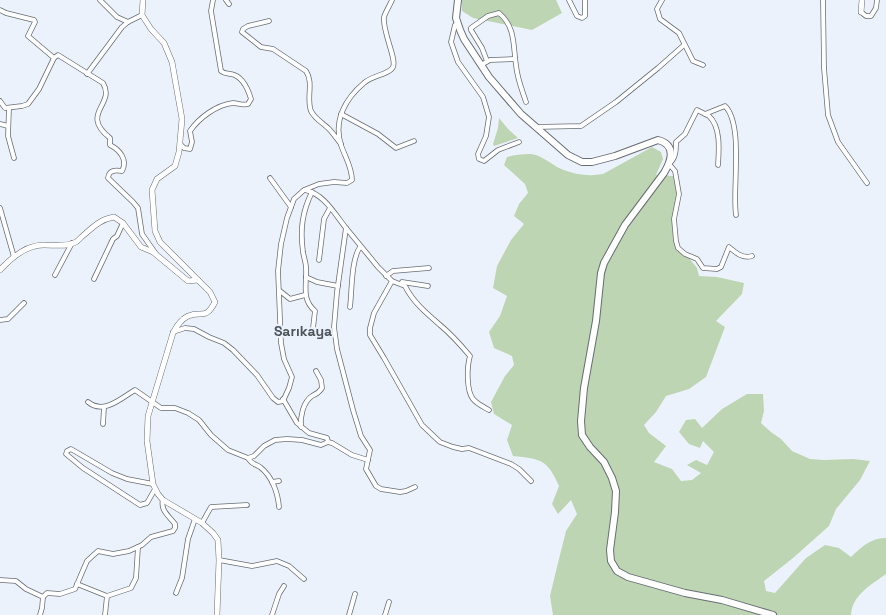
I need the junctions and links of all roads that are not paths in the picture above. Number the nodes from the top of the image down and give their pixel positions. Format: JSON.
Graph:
{"nodes":[{"id":1,"x":100,"y":0,"type":"edge"},
{"id":2,"x":143,"y":0,"type":"edge"},
{"id":3,"x":213,"y":0,"type":"edge"},
{"id":4,"x":392,"y":0,"type":"edge"},
{"id":5,"x":455,"y":0,"type":"edge"},
{"id":6,"x":458,"y":0,"type":"edge"},
{"id":7,"x":569,"y":0,"type":"edge"},
{"id":8,"x":585,"y":0,"type":"edge"},
{"id":9,"x":662,"y":0,"type":"edge"},
{"id":10,"x":823,"y":0,"type":"edge"},
{"id":11,"x":862,"y":0,"type":"edge"},
{"id":12,"x":877,"y":0,"type":"edge"},
{"id":13,"x":0,"y":10,"type":"edge"},
{"id":14,"x":861,"y":12,"type":"joint"},
{"id":15,"x":142,"y":15,"type":"junction"},
{"id":16,"x":128,"y":22,"type":"junction"},
{"id":17,"x":269,"y":22,"type":"dead end"},
{"id":18,"x":455,"y":25,"type":"junction"},
{"id":19,"x":684,"y":44,"type":"junction"},
{"id":20,"x":54,"y":58,"type":"junction"},
{"id":21,"x":515,"y":59,"type":"junction"},
{"id":22,"x":487,"y":61,"type":"junction"},
{"id":23,"x":481,"y":65,"type":"junction"},
{"id":24,"x":703,"y":65,"type":"dead end"},
{"id":25,"x":87,"y":74,"type":"junction"},
{"id":26,"x":0,"y":101,"type":"edge"},
{"id":27,"x":526,"y":102,"type":"dead end"},
{"id":28,"x":9,"y":108,"type":"junction"},
{"id":29,"x":341,"y":114,"type":"junction"},
{"id":30,"x":705,"y":114,"type":"junction"},
{"id":31,"x":0,"y":124,"type":"edge"},
{"id":32,"x":8,"y":126,"type":"junction"},
{"id":33,"x":534,"y":127,"type":"junction"},
{"id":34,"x":414,"y":141,"type":"dead end"},
{"id":35,"x":519,"y":142,"type":"dead end"},
{"id":36,"x":180,"y":144,"type":"junction"},
{"id":37,"x":341,"y":144,"type":"junction"},
{"id":38,"x":14,"y":158,"type":"dead end"},
{"id":39,"x":669,"y":164,"type":"junction"},
{"id":40,"x":718,"y":165,"type":"dead end"},
{"id":41,"x":270,"y":178,"type":"dead end"},
{"id":42,"x":867,"y":183,"type":"dead end"},
{"id":43,"x":304,"y":190,"type":"junction"},
{"id":44,"x":312,"y":192,"type":"junction"},
{"id":45,"x":291,"y":207,"type":"junction"},
{"id":46,"x":0,"y":208,"type":"edge"},
{"id":47,"x":330,"y":208,"type":"junction"},
{"id":48,"x":736,"y":215,"type":"dead end"},
{"id":49,"x":124,"y":223,"type":"junction"},
{"id":50,"x":346,"y":228,"type":"junction"},
{"id":51,"x":72,"y":243,"type":"junction"},
{"id":52,"x":360,"y":247,"type":"junction"},
{"id":53,"x":156,"y":254,"type":"junction"},
{"id":54,"x":752,"y":256,"type":"dead end"},
{"id":55,"x":14,"y":257,"type":"junction"},
{"id":56,"x":319,"y":260,"type":"dead end"},
{"id":57,"x":429,"y":268,"type":"dead end"},
{"id":58,"x":0,"y":270,"type":"edge"},
{"id":59,"x":55,"y":275,"type":"dead end"},
{"id":60,"x":386,"y":276,"type":"junction"},
{"id":61,"x":306,"y":277,"type":"junction"},
{"id":62,"x":94,"y":279,"type":"dead end"},
{"id":63,"x":198,"y":280,"type":"junction"},
{"id":64,"x":392,"y":281,"type":"junction"},
{"id":65,"x":338,"y":286,"type":"junction"},
{"id":66,"x":428,"y":286,"type":"dead end"},
{"id":67,"x":280,"y":292,"type":"junction"},
{"id":68,"x":305,"y":295,"type":"junction"},
{"id":69,"x":24,"y":303,"type":"dead end"},
{"id":70,"x":350,"y":307,"type":"dead end"},
{"id":71,"x":0,"y":320,"type":"edge"},
{"id":72,"x":313,"y":328,"type":"dead end"},
{"id":73,"x":173,"y":333,"type":"junction"},
{"id":74,"x":316,"y":371,"type":"dead end"},
{"id":75,"x":283,"y":399,"type":"junction"},
{"id":76,"x":88,"y":402,"type":"dead end"},
{"id":77,"x":152,"y":403,"type":"junction"},
{"id":78,"x":104,"y":407,"type":"junction"},
{"id":79,"x":489,"y":410,"type":"dead end"},
{"id":80,"x":103,"y":424,"type":"dead end"},
{"id":81,"x":302,"y":427,"type":"junction"},
{"id":82,"x":328,"y":442,"type":"junction"},
{"id":83,"x":248,"y":458,"type":"junction"},
{"id":84,"x":368,"y":460,"type":"junction"},
{"id":85,"x":280,"y":481,"type":"dead end"},
{"id":86,"x":531,"y":481,"type":"dead end"},
{"id":87,"x":272,"y":482,"type":"junction"},
{"id":88,"x":154,"y":487,"type":"junction"},
{"id":89,"x":415,"y":487,"type":"dead end"},
{"id":90,"x":163,"y":500,"type":"junction"},
{"id":91,"x":248,"y":505,"type":"dead end"},
{"id":92,"x":279,"y":507,"type":"dead end"},
{"id":93,"x":195,"y":519,"type":"junction"},
{"id":94,"x":202,"y":524,"type":"junction"},
{"id":95,"x":138,"y":547,"type":"junction"},
{"id":96,"x":219,"y":560,"type":"junction"},
{"id":97,"x":304,"y":578,"type":"dead end"},
{"id":98,"x":0,"y":580,"type":"edge"},
{"id":99,"x":77,"y":584,"type":"junction"},
{"id":100,"x":284,"y":586,"type":"dead end"},
{"id":101,"x":176,"y":593,"type":"dead end"},
{"id":102,"x":355,"y":594,"type":"dead end"},
{"id":103,"x":107,"y":596,"type":"junction"},
{"id":104,"x":43,"y":597,"type":"junction"},
{"id":105,"x":389,"y":602,"type":"dead end"},
{"id":106,"x":40,"y":615,"type":"edge"},
{"id":107,"x":106,"y":615,"type":"edge"},
{"id":108,"x":217,"y":615,"type":"edge"},
{"id":109,"x":272,"y":615,"type":"edge"},
{"id":110,"x":349,"y":615,"type":"edge"},
{"id":111,"x":385,"y":615,"type":"edge"},
{"id":112,"x":760,"y":615,"type":"edge"},
{"id":113,"x":773,"y":615,"type":"edge"}],
"edges":[{"from":1,"to":16,"type":"street"},
{"from":2,"to":15,"type":"street"},
{"from":3,"to":36,"type":"street"},
{"from":4,"to":29,"type":"street"},
{"from":5,"to":18,"type":"main road"},
{"from":6,"to":23,"type":"main road"},
{"from":7,"to":8,"type":"street"},
{"from":9,"to":19,"type":"street"},
{"from":10,"to":42,"type":"street"},
{"from":11,"to":14,"type":"street"},
{"from":12,"to":14,"type":"street"},
{"from":13,"to":20,"type":"street"},
{"from":15,"to":16,"type":"street"},
{"from":15,"to":36,"type":"street"},
{"from":16,"to":25,"type":"street"},
{"from":17,"to":37,"type":"street"},
{"from":18,"to":35,"type":"street"},
{"from":18,"to":112,"type":"main road"},
{"from":19,"to":24,"type":"street"},
{"from":19,"to":33,"type":"street"},
{"from":20,"to":25,"type":"street"},
{"from":20,"to":28,"type":"street"},
{"from":21,"to":22,"type":"street"},
{"from":21,"to":22,"type":"street"},
{"from":21,"to":27,"type":"street"},
{"from":22,"to":23,"type":"street"},
{"from":23,"to":33,"type":"main road"},
{"from":25,"to":53,"type":"street"},
{"from":26,"to":28,"type":"street"},
{"from":28,"to":32,"type":"street"},
{"from":29,"to":34,"type":"street"},
{"from":29,"to":37,"type":"street"},
{"from":30,"to":39,"type":"street"},
{"from":30,"to":40,"type":"street"},
{"from":30,"to":48,"type":"street"},
{"from":31,"to":32,"type":"street"},
{"from":32,"to":38,"type":"street"},
{"from":33,"to":39,"type":"main road"},
{"from":36,"to":63,"type":"street"},
{"from":37,"to":43,"type":"street"},
{"from":39,"to":54,"type":"street"},
{"from":39,"to":113,"type":"main road"},
{"from":41,"to":45,"type":"street"},
{"from":43,"to":44,"type":"street"},
{"from":43,"to":45,"type":"street"},
{"from":44,"to":47,"type":"street"},
{"from":44,"to":61,"type":"street"},
{"from":45,"to":67,"type":"street"},
{"from":46,"to":55,"type":"street"},
{"from":47,"to":50,"type":"street"},
{"from":47,"to":56,"type":"street"},
{"from":49,"to":51,"type":"street"},
{"from":49,"to":53,"type":"street"},
{"from":49,"to":62,"type":"street"},
{"from":50,"to":52,"type":"street"},
{"from":50,"to":65,"type":"street"},
{"from":51,"to":55,"type":"street"},
{"from":51,"to":59,"type":"street"},
{"from":52,"to":60,"type":"street"},
{"from":52,"to":70,"type":"street"},
{"from":53,"to":63,"type":"street"},
{"from":55,"to":58,"type":"street"},
{"from":57,"to":60,"type":"street"},
{"from":60,"to":64,"type":"street"},
{"from":61,"to":65,"type":"street"},
{"from":61,"to":68,"type":"street"},
{"from":63,"to":73,"type":"street"},
{"from":64,"to":66,"type":"street"},
{"from":64,"to":79,"type":"street"},
{"from":64,"to":86,"type":"street"},
{"from":65,"to":84,"type":"street"},
{"from":67,"to":68,"type":"street"},
{"from":67,"to":75,"type":"street"},
{"from":68,"to":72,"type":"street"},
{"from":69,"to":71,"type":"street"},
{"from":73,"to":75,"type":"street"},
{"from":73,"to":77,"type":"street"},
{"from":74,"to":81,"type":"street"},
{"from":75,"to":81,"type":"street"},
{"from":76,"to":78,"type":"street"},
{"from":77,"to":78,"type":"street"},
{"from":77,"to":83,"type":"street"},
{"from":77,"to":88,"type":"street"},
{"from":78,"to":80,"type":"street"},
{"from":81,"to":82,"type":"street"},
{"from":82,"to":83,"type":"street"},
{"from":82,"to":84,"type":"street"},
{"from":83,"to":87,"type":"street"},
{"from":84,"to":89,"type":"street"},
{"from":85,"to":87,"type":"street"},
{"from":87,"to":92,"type":"street"},
{"from":88,"to":88,"type":"street"},
{"from":88,"to":90,"type":"street"},
{"from":90,"to":93,"type":"street"},
{"from":90,"to":95,"type":"street"},
{"from":91,"to":94,"type":"street"},
{"from":93,"to":94,"type":"street"},
{"from":93,"to":101,"type":"street"},
{"from":94,"to":96,"type":"street"},
{"from":95,"to":99,"type":"street"},
{"from":95,"to":103,"type":"street"},
{"from":96,"to":97,"type":"street"},
{"from":96,"to":108,"type":"street"},
{"from":98,"to":104,"type":"street"},
{"from":99,"to":103,"type":"street"},
{"from":99,"to":104,"type":"street"},
{"from":100,"to":109,"type":"street"},
{"from":102,"to":110,"type":"street"},
{"from":103,"to":107,"type":"street"},
{"from":104,"to":106,"type":"street"},
{"from":105,"to":111,"type":"street"}]}
